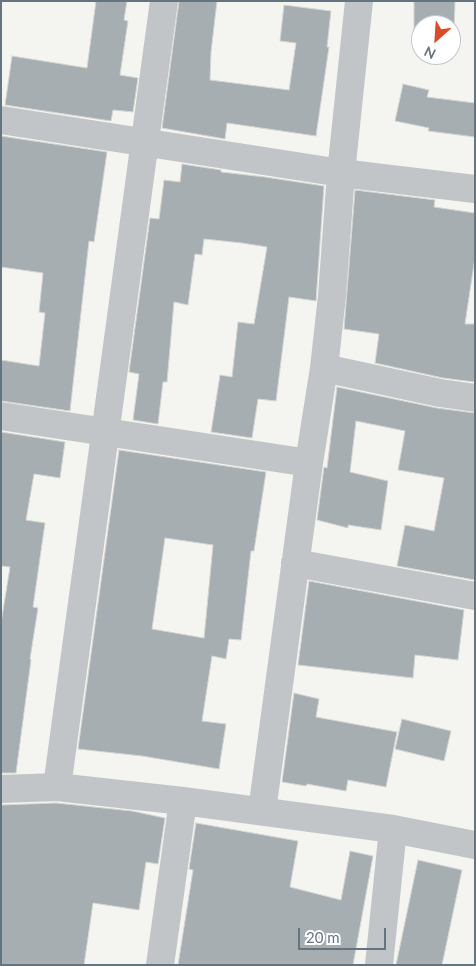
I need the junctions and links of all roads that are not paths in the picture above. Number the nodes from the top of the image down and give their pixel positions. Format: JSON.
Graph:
{"nodes":[{"id":1,"x":164,"y":1,"type":"edge"},
{"id":2,"x":358,"y":1,"type":"edge"},
{"id":3,"x":1,"y":120,"type":"edge"},
{"id":4,"x":146,"y":144,"type":"junction"},
{"id":5,"x":341,"y":173,"type":"junction"},
{"id":6,"x":475,"y":189,"type":"edge"},
{"id":7,"x":324,"y":368,"type":"junction"},
{"id":8,"x":475,"y":398,"type":"edge"},
{"id":9,"x":1,"y":416,"type":"edge"},
{"id":10,"x":104,"y":433,"type":"junction"},
{"id":11,"x":309,"y":463,"type":"junction"},
{"id":12,"x":295,"y":563,"type":"junction"},
{"id":13,"x":475,"y":596,"type":"edge"},
{"id":14,"x":57,"y":787,"type":"junction"},
{"id":15,"x":1,"y":790,"type":"edge"},
{"id":16,"x":184,"y":801,"type":"junction"},
{"id":17,"x":262,"y":810,"type":"junction"},
{"id":18,"x":393,"y":829,"type":"junction"},
{"id":19,"x":475,"y":845,"type":"edge"},
{"id":20,"x":160,"y":965,"type":"edge"},
{"id":21,"x":379,"y":965,"type":"edge"}],
"edges":[{"from":1,"to":4,"type":"street"},
{"from":2,"to":5,"type":"street"},
{"from":3,"to":4,"type":"street"},
{"from":4,"to":5,"type":"street"},
{"from":4,"to":10,"type":"street"},
{"from":5,"to":6,"type":"street"},
{"from":5,"to":7,"type":"street"},
{"from":7,"to":8,"type":"street"},
{"from":7,"to":11,"type":"street"},
{"from":9,"to":10,"type":"street"},
{"from":10,"to":11,"type":"street"},
{"from":10,"to":14,"type":"street"},
{"from":11,"to":12,"type":"street"},
{"from":12,"to":13,"type":"street"},
{"from":12,"to":17,"type":"street"},
{"from":14,"to":15,"type":"street"},
{"from":14,"to":16,"type":"street"},
{"from":16,"to":17,"type":"street"},
{"from":16,"to":20,"type":"street"},
{"from":17,"to":18,"type":"street"},
{"from":18,"to":19,"type":"street"},
{"from":18,"to":21,"type":"street"}]}
